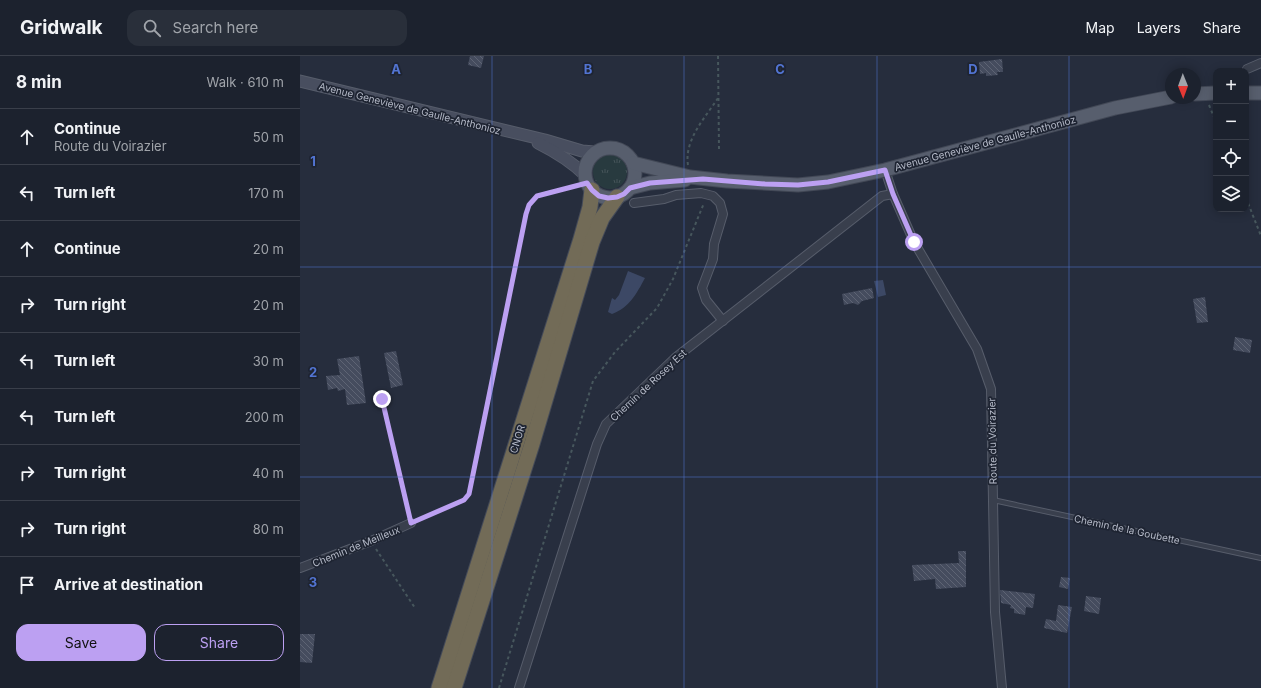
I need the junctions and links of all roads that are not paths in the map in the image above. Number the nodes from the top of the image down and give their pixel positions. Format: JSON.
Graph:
{"nodes":[{"id":1,"x":1261,"y":64,"type":"edge"},
{"id":2,"x":1247,"y":68,"type":"dead end"},
{"id":3,"x":301,"y":81,"type":"edge"},
{"id":4,"x":1249,"y":93,"type":"edge"},
{"id":5,"x":1261,"y":93,"type":"edge"},
{"id":6,"x":1165,"y":98,"type":"edge"},
{"id":7,"x":519,"y":134,"type":"junction"},
{"id":8,"x":595,"y":152,"type":"junction"},
{"id":9,"x":633,"y":163,"type":"junction"},
{"id":10,"x":885,"y":170,"type":"junction"},
{"id":11,"x":697,"y":178,"type":"junction"},
{"id":12,"x":588,"y":183,"type":"junction"},
{"id":13,"x":630,"y":188,"type":"junction"},
{"id":14,"x":893,"y":194,"type":"junction"},
{"id":15,"x":617,"y":197,"type":"junction"},
{"id":16,"x":634,"y":203,"type":"dead end"},
{"id":17,"x":723,"y":321,"type":"junction"},
{"id":18,"x":993,"y":500,"type":"junction"},
{"id":19,"x":411,"y":523,"type":"road end"},
{"id":20,"x":1261,"y":558,"type":"edge"},
{"id":21,"x":300,"y":568,"type":"edge"},
{"id":22,"x":439,"y":688,"type":"edge"},
{"id":23,"x":454,"y":688,"type":"edge"},
{"id":24,"x":519,"y":688,"type":"edge"},
{"id":25,"x":1002,"y":688,"type":"edge"}],
"edges":[{"from":1,"to":2,"type":"street"},
{"from":3,"to":7,"type":"main road","name":"Avenue Geneviève de Gaulle-Anthonioz"},
{"from":4,"to":5,"type":"main road"},
{"from":6,"to":10,"type":"main road","name":"Avenue Geneviève de Gaulle-Anthonioz"},
{"from":7,"to":8,"type":"main road","name":"Avenue Geneviève de Gaulle-Anthonioz"},
{"from":7,"to":12,"type":"main road","name":"Avenue Geneviève de Gaulle-Anthonioz"},
{"from":8,"to":9,"type":"main road"},
{"from":8,"to":12,"type":"main road"},
{"from":9,"to":11,"type":"main road","name":"Avenue Geneviève de Gaulle-Anthonioz"},
{"from":9,"to":13,"type":"main road"},
{"from":10,"to":11,"type":"main road","name":"Avenue Geneviève de Gaulle-Anthonioz"},
{"from":10,"to":14,"type":"street","name":"Route du Voirazier"},
{"from":11,"to":13,"type":"main road","name":"Avenue Geneviève de Gaulle-Anthonioz"},
{"from":12,"to":15,"type":"main road"},
{"from":12,"to":22,"type":"highway","name":"CNOR"},
{"from":13,"to":15,"type":"main road"},
{"from":14,"to":17,"type":"street","name":"Chemin de Rosey Est"},
{"from":14,"to":18,"type":"street","name":"Route du Voirazier"},
{"from":15,"to":23,"type":"highway","name":"CNOR"},
{"from":16,"to":17,"type":"street"},
{"from":17,"to":24,"type":"street","name":"Chemin de Rosey Est"},
{"from":18,"to":20,"type":"lane","name":"Chemin de la Goubette"},
{"from":18,"to":25,"type":"street","name":"Route du Voirazier"},
{"from":19,"to":21,"type":"street","name":"Chemin de Meilleux"}]}
